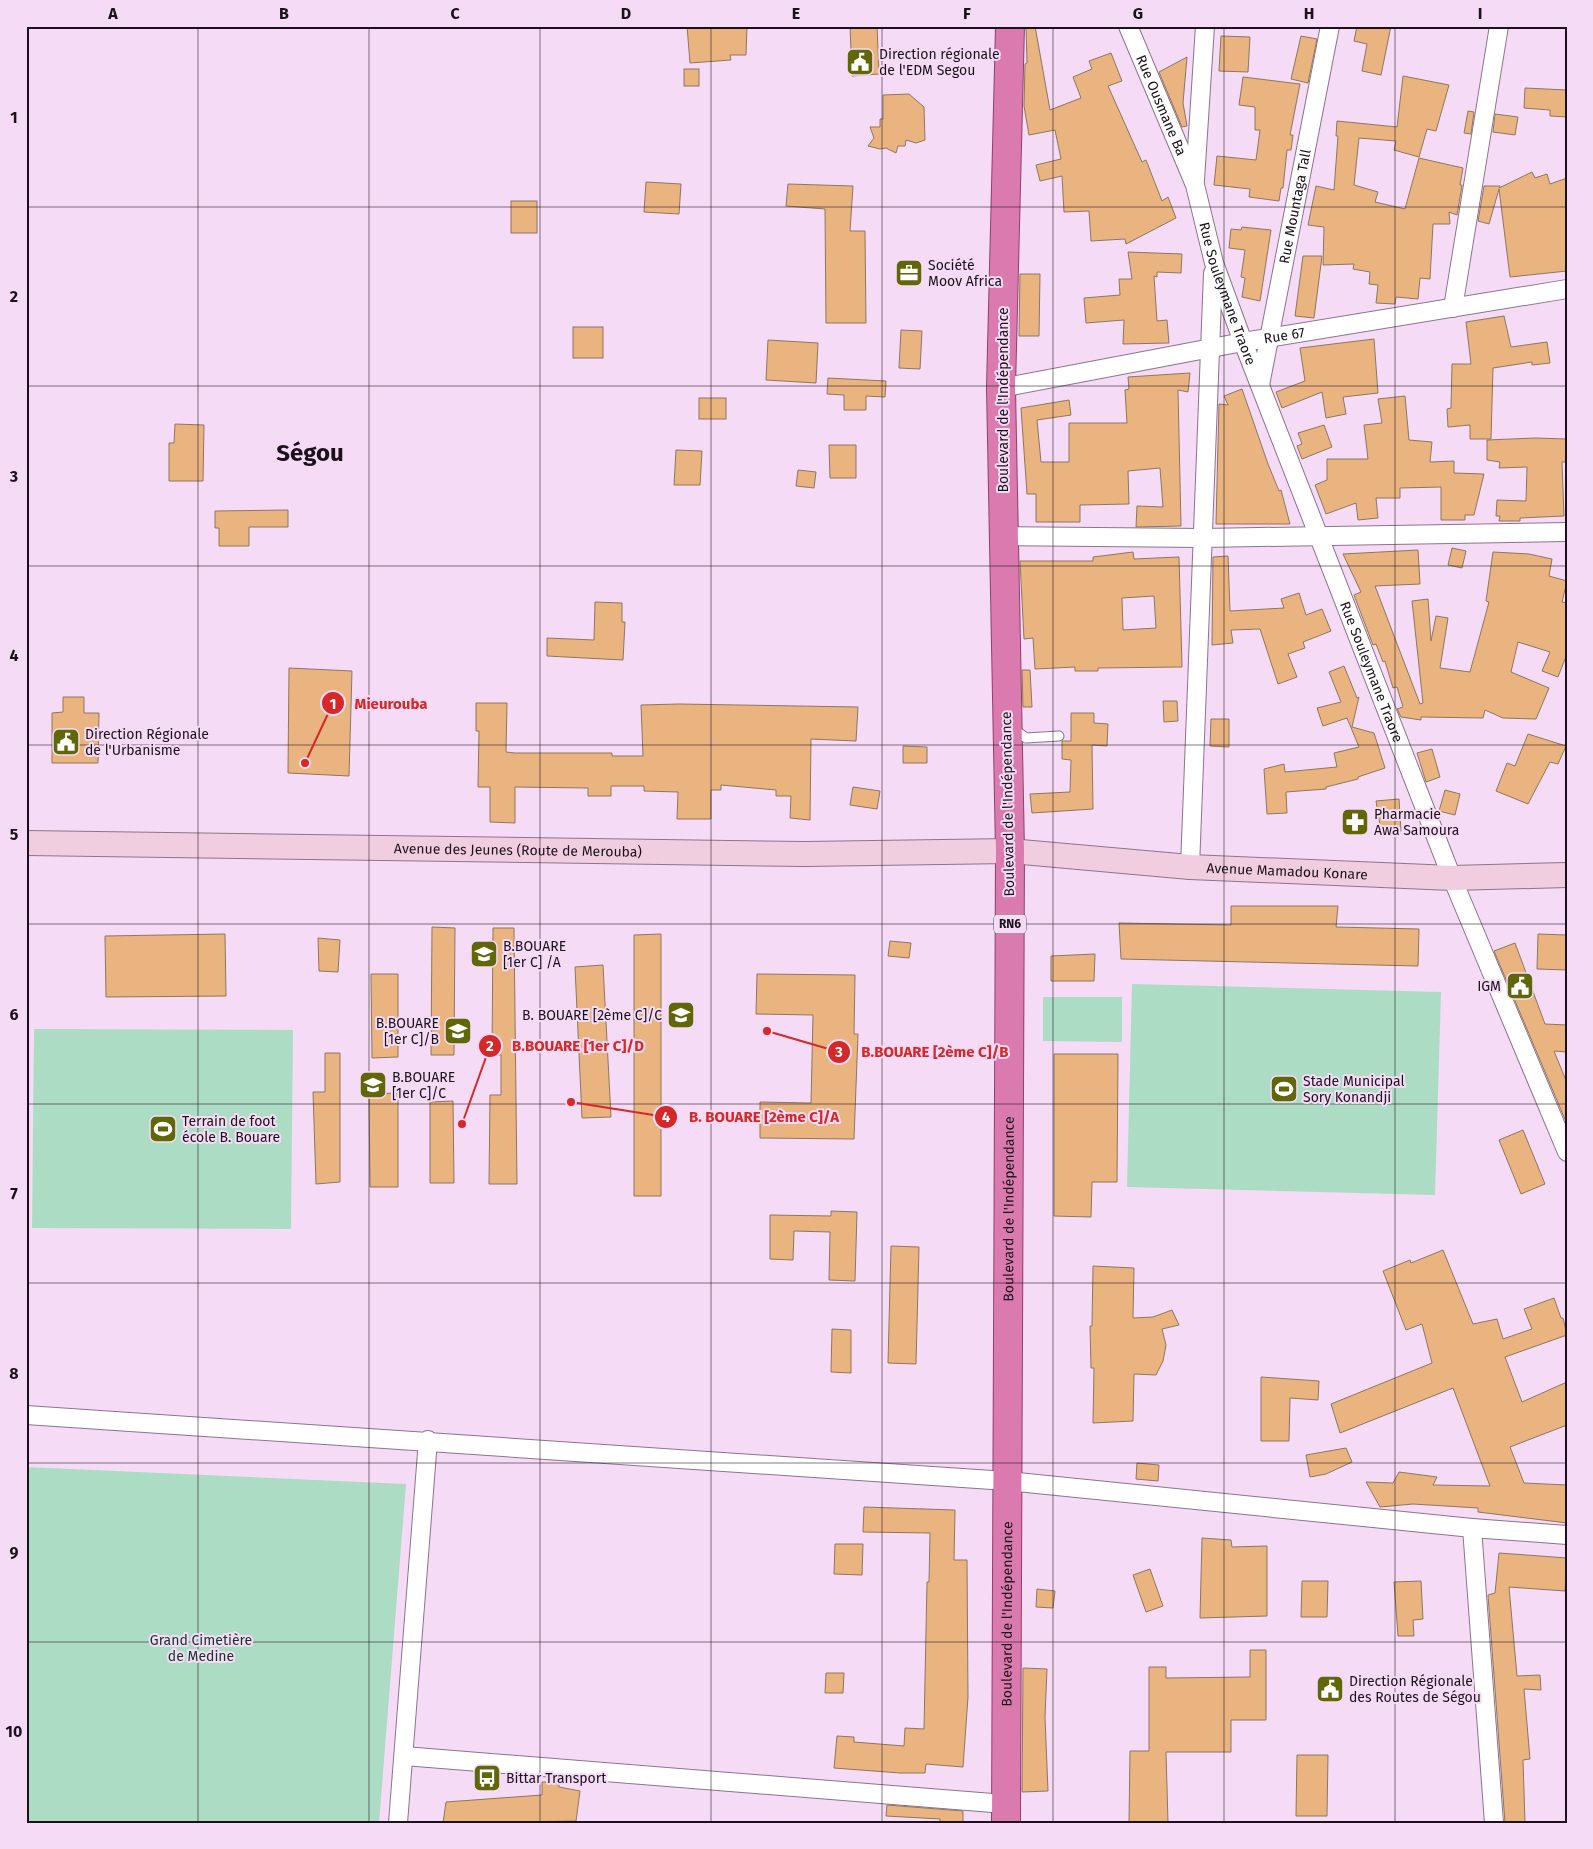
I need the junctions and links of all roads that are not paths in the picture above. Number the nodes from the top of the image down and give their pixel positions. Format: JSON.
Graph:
{"nodes":[{"id":1,"x":1010,"y":26,"type":"edge"},
{"id":2,"x":1128,"y":26,"type":"edge"},
{"id":3,"x":1205,"y":26,"type":"edge"},
{"id":4,"x":1330,"y":26,"type":"edge"},
{"id":5,"x":1499,"y":26,"type":"edge"},
{"id":6,"x":1195,"y":186,"type":"junction"},
{"id":7,"x":1214,"y":263,"type":"junction"},
{"id":8,"x":1567,"y":289,"type":"edge"},
{"id":9,"x":1453,"y":308,"type":"junction"},
{"id":10,"x":1271,"y":337,"type":"junction"},
{"id":11,"x":1243,"y":342,"type":"junction"},
{"id":12,"x":1210,"y":349,"type":"junction"},
{"id":13,"x":1260,"y":385,"type":"junction"},
{"id":14,"x":1001,"y":388,"type":"junction"},
{"id":15,"x":1567,"y":532,"type":"edge"},
{"id":16,"x":1003,"y":536,"type":"junction"},
{"id":17,"x":1319,"y":536,"type":"junction"},
{"id":18,"x":1203,"y":538,"type":"junction"},
{"id":19,"x":1007,"y":725,"type":"junction"},
{"id":20,"x":1059,"y":736,"type":"dead end"},
{"id":21,"x":26,"y":842,"type":"edge"},
{"id":22,"x":1010,"y":851,"type":"junction"},
{"id":23,"x":1190,"y":867,"type":"junction"},
{"id":24,"x":1567,"y":875,"type":"edge"},
{"id":25,"x":1452,"y":878,"type":"junction"},
{"id":26,"x":1567,"y":1152,"type":"edge"},
{"id":27,"x":26,"y":1415,"type":"edge"},
{"id":28,"x":428,"y":1440,"type":"junction"},
{"id":29,"x":1007,"y":1481,"type":"junction"},
{"id":30,"x":1472,"y":1528,"type":"junction"},
{"id":31,"x":1567,"y":1535,"type":"edge"},
{"id":32,"x":404,"y":1756,"type":"junction"},
{"id":33,"x":1006,"y":1813,"type":"edge"},
{"id":34,"x":398,"y":1823,"type":"edge"},
{"id":35,"x":1494,"y":1823,"type":"edge"}],
"edges":[{"from":1,"to":14,"type":"highway","name":"Boulevard de l'Indépendance","number":"RN6"},
{"from":2,"to":6,"type":"street","name":"Rue Ousmane Ba"},
{"from":3,"to":6,"type":"street"},
{"from":4,"to":10,"type":"street","name":"Rue Mountaga Tall"},
{"from":5,"to":9,"type":"street"},
{"from":6,"to":7,"type":"street","name":"Rue Souleymane Traore"},
{"from":7,"to":11,"type":"street","name":"Rue Souleymane Traore"},
{"from":7,"to":12,"type":"street"},
{"from":8,"to":9,"type":"street","name":"Rue 67"},
{"from":9,"to":10,"type":"street","name":"Rue 67"},
{"from":10,"to":11,"type":"street","name":"Rue 67"},
{"from":10,"to":13,"type":"street","name":"Rue Mountaga Tall"},
{"from":11,"to":12,"type":"street","name":"Rue 67"},
{"from":11,"to":13,"type":"street","name":"Rue Souleymane Traore"},
{"from":12,"to":14,"type":"street","name":"Rue 67"},
{"from":12,"to":18,"type":"street"},
{"from":13,"to":17,"type":"street","name":"Rue Souleymane Traore"},
{"from":14,"to":16,"type":"highway","name":"Boulevard de l'Indépendance","number":"RN6"},
{"from":15,"to":17,"type":"street"},
{"from":16,"to":18,"type":"street"},
{"from":16,"to":19,"type":"highway","name":"Boulevard de l'Indépendance","number":"RN6"},
{"from":17,"to":18,"type":"street"},
{"from":17,"to":25,"type":"street","name":"Rue Souleymane Traore"},
{"from":18,"to":23,"type":"street"},
{"from":19,"to":20,"type":"lane"},
{"from":19,"to":22,"type":"highway","name":"Boulevard de l'Indépendance","number":"RN6"},
{"from":21,"to":22,"type":"main road","name":"Avenue des Jeunes (Route de Merouba)"},
{"from":22,"to":23,"type":"main road","name":"Avenue Mamadou Konare"},
{"from":22,"to":29,"type":"highway","name":"Boulevard de l'Indépendance","number":"RN6"},
{"from":23,"to":25,"type":"main road","name":"Avenue Mamadou Konare"},
{"from":24,"to":25,"type":"main road","name":"Avenue Mamadou Konare"},
{"from":25,"to":26,"type":"street","name":"Rue Souleymane Traore"},
{"from":27,"to":28,"type":"street"},
{"from":28,"to":29,"type":"street"},
{"from":28,"to":32,"type":"street"},
{"from":29,"to":30,"type":"street"},
{"from":29,"to":33,"type":"highway","name":"Boulevard de l'Indépendance","number":"RN6"},
{"from":30,"to":31,"type":"street"},
{"from":30,"to":35,"type":"street"},
{"from":32,"to":33,"type":"street"},
{"from":32,"to":34,"type":"street"}]}
